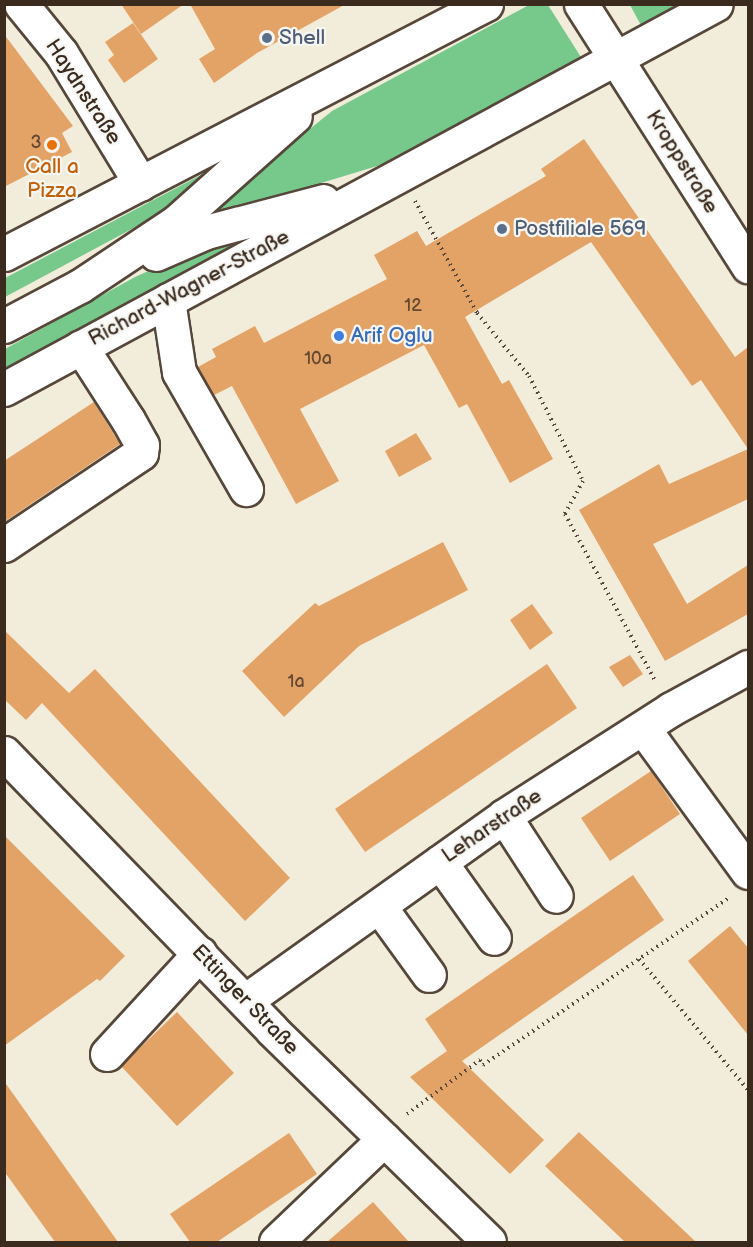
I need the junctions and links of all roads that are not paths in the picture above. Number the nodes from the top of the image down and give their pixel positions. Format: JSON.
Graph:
{"nodes":[{"id":1,"x":21,"y":4,"type":"edge"},
{"id":2,"x":486,"y":4,"type":"edge"},
{"id":3,"x":581,"y":4,"type":"edge"},
{"id":4,"x":716,"y":4,"type":"edge"},
{"id":5,"x":617,"y":56,"type":"junction"},
{"id":6,"x":317,"y":92,"type":"junction"},
{"id":7,"x":387,"y":181,"type":"junction"},
{"id":8,"x":141,"y":184,"type":"junction"},
{"id":9,"x":4,"y":254,"type":"edge"},
{"id":10,"x":748,"y":266,"type":"edge"},
{"id":11,"x":80,"y":285,"type":"junction"},
{"id":12,"x":168,"y":300,"type":"junction"},
{"id":13,"x":4,"y":326,"type":"edge"},
{"id":14,"x":81,"y":347,"type":"junction"},
{"id":15,"x":4,"y":389,"type":"edge"},
{"id":16,"x":246,"y":489,"type":"dead end"},
{"id":17,"x":4,"y":545,"type":"edge"},
{"id":18,"x":748,"y":667,"type":"edge"},
{"id":19,"x":643,"y":728,"type":"junction"},
{"id":20,"x":4,"y":753,"type":"edge"},
{"id":21,"x":504,"y":816,"type":"junction"},
{"id":22,"x":440,"y":862,"type":"junction"},
{"id":23,"x":744,"y":881,"type":"edge"},
{"id":24,"x":556,"y":896,"type":"dead end"},
{"id":25,"x":379,"y":906,"type":"junction"},
{"id":26,"x":494,"y":938,"type":"dead end"},
{"id":27,"x":200,"y":953,"type":"junction"},
{"id":28,"x":429,"y":975,"type":"dead end"},
{"id":29,"x":245,"y":1001,"type":"junction"},
{"id":30,"x":107,"y":1054,"type":"dead end"},
{"id":31,"x":384,"y":1139,"type":"junction"},
{"id":32,"x":276,"y":1242,"type":"edge"},
{"id":33,"x":489,"y":1242,"type":"edge"}],
"edges":[{"from":1,"to":8,"type":"main road","name":"Haydnstraße"},
{"from":2,"to":6,"type":"main road","name":"Richard-Wagner-Straße"},
{"from":3,"to":5,"type":"main road","name":"Kroppstraße"},
{"from":4,"to":5,"type":"main road","name":"Richard-Wagner-Straße"},
{"from":5,"to":7,"type":"main road","name":"Richard-Wagner-Straße"},
{"from":5,"to":10,"type":"main road","name":"Kroppstraße"},
{"from":6,"to":8,"type":"main road","name":"Richard-Wagner-Straße"},
{"from":6,"to":11,"type":"main road","name":"Richard-Wagner-Straße"},
{"from":7,"to":11,"type":"main road","name":"Richard-Wagner-Straße"},
{"from":7,"to":12,"type":"main road","name":"Richard-Wagner-Straße"},
{"from":8,"to":9,"type":"main road","name":"Richard-Wagner-Straße"},
{"from":11,"to":13,"type":"main road","name":"Richard-Wagner-Straße"},
{"from":12,"to":14,"type":"main road","name":"Richard-Wagner-Straße"},
{"from":12,"to":16,"type":"main road"},
{"from":14,"to":15,"type":"main road","name":"Richard-Wagner-Straße"},
{"from":14,"to":17,"type":"main road"},
{"from":18,"to":19,"type":"main road","name":"Leharstraße"},
{"from":19,"to":21,"type":"main road","name":"Leharstraße"},
{"from":19,"to":23,"type":"main road"},
{"from":20,"to":27,"type":"main road","name":"Ettinger Straße"},
{"from":21,"to":22,"type":"main road","name":"Leharstraße"},
{"from":21,"to":24,"type":"main road"},
{"from":22,"to":25,"type":"main road","name":"Leharstraße"},
{"from":22,"to":26,"type":"main road"},
{"from":25,"to":28,"type":"main road"},
{"from":25,"to":29,"type":"main road","name":"Leharstraße"},
{"from":27,"to":29,"type":"main road","name":"Ettinger Straße"},
{"from":27,"to":30,"type":"main road"},
{"from":29,"to":31,"type":"main road","name":"Ettinger Straße"},
{"from":31,"to":32,"type":"main road"},
{"from":31,"to":33,"type":"main road","name":"Ettinger Straße"}]}
